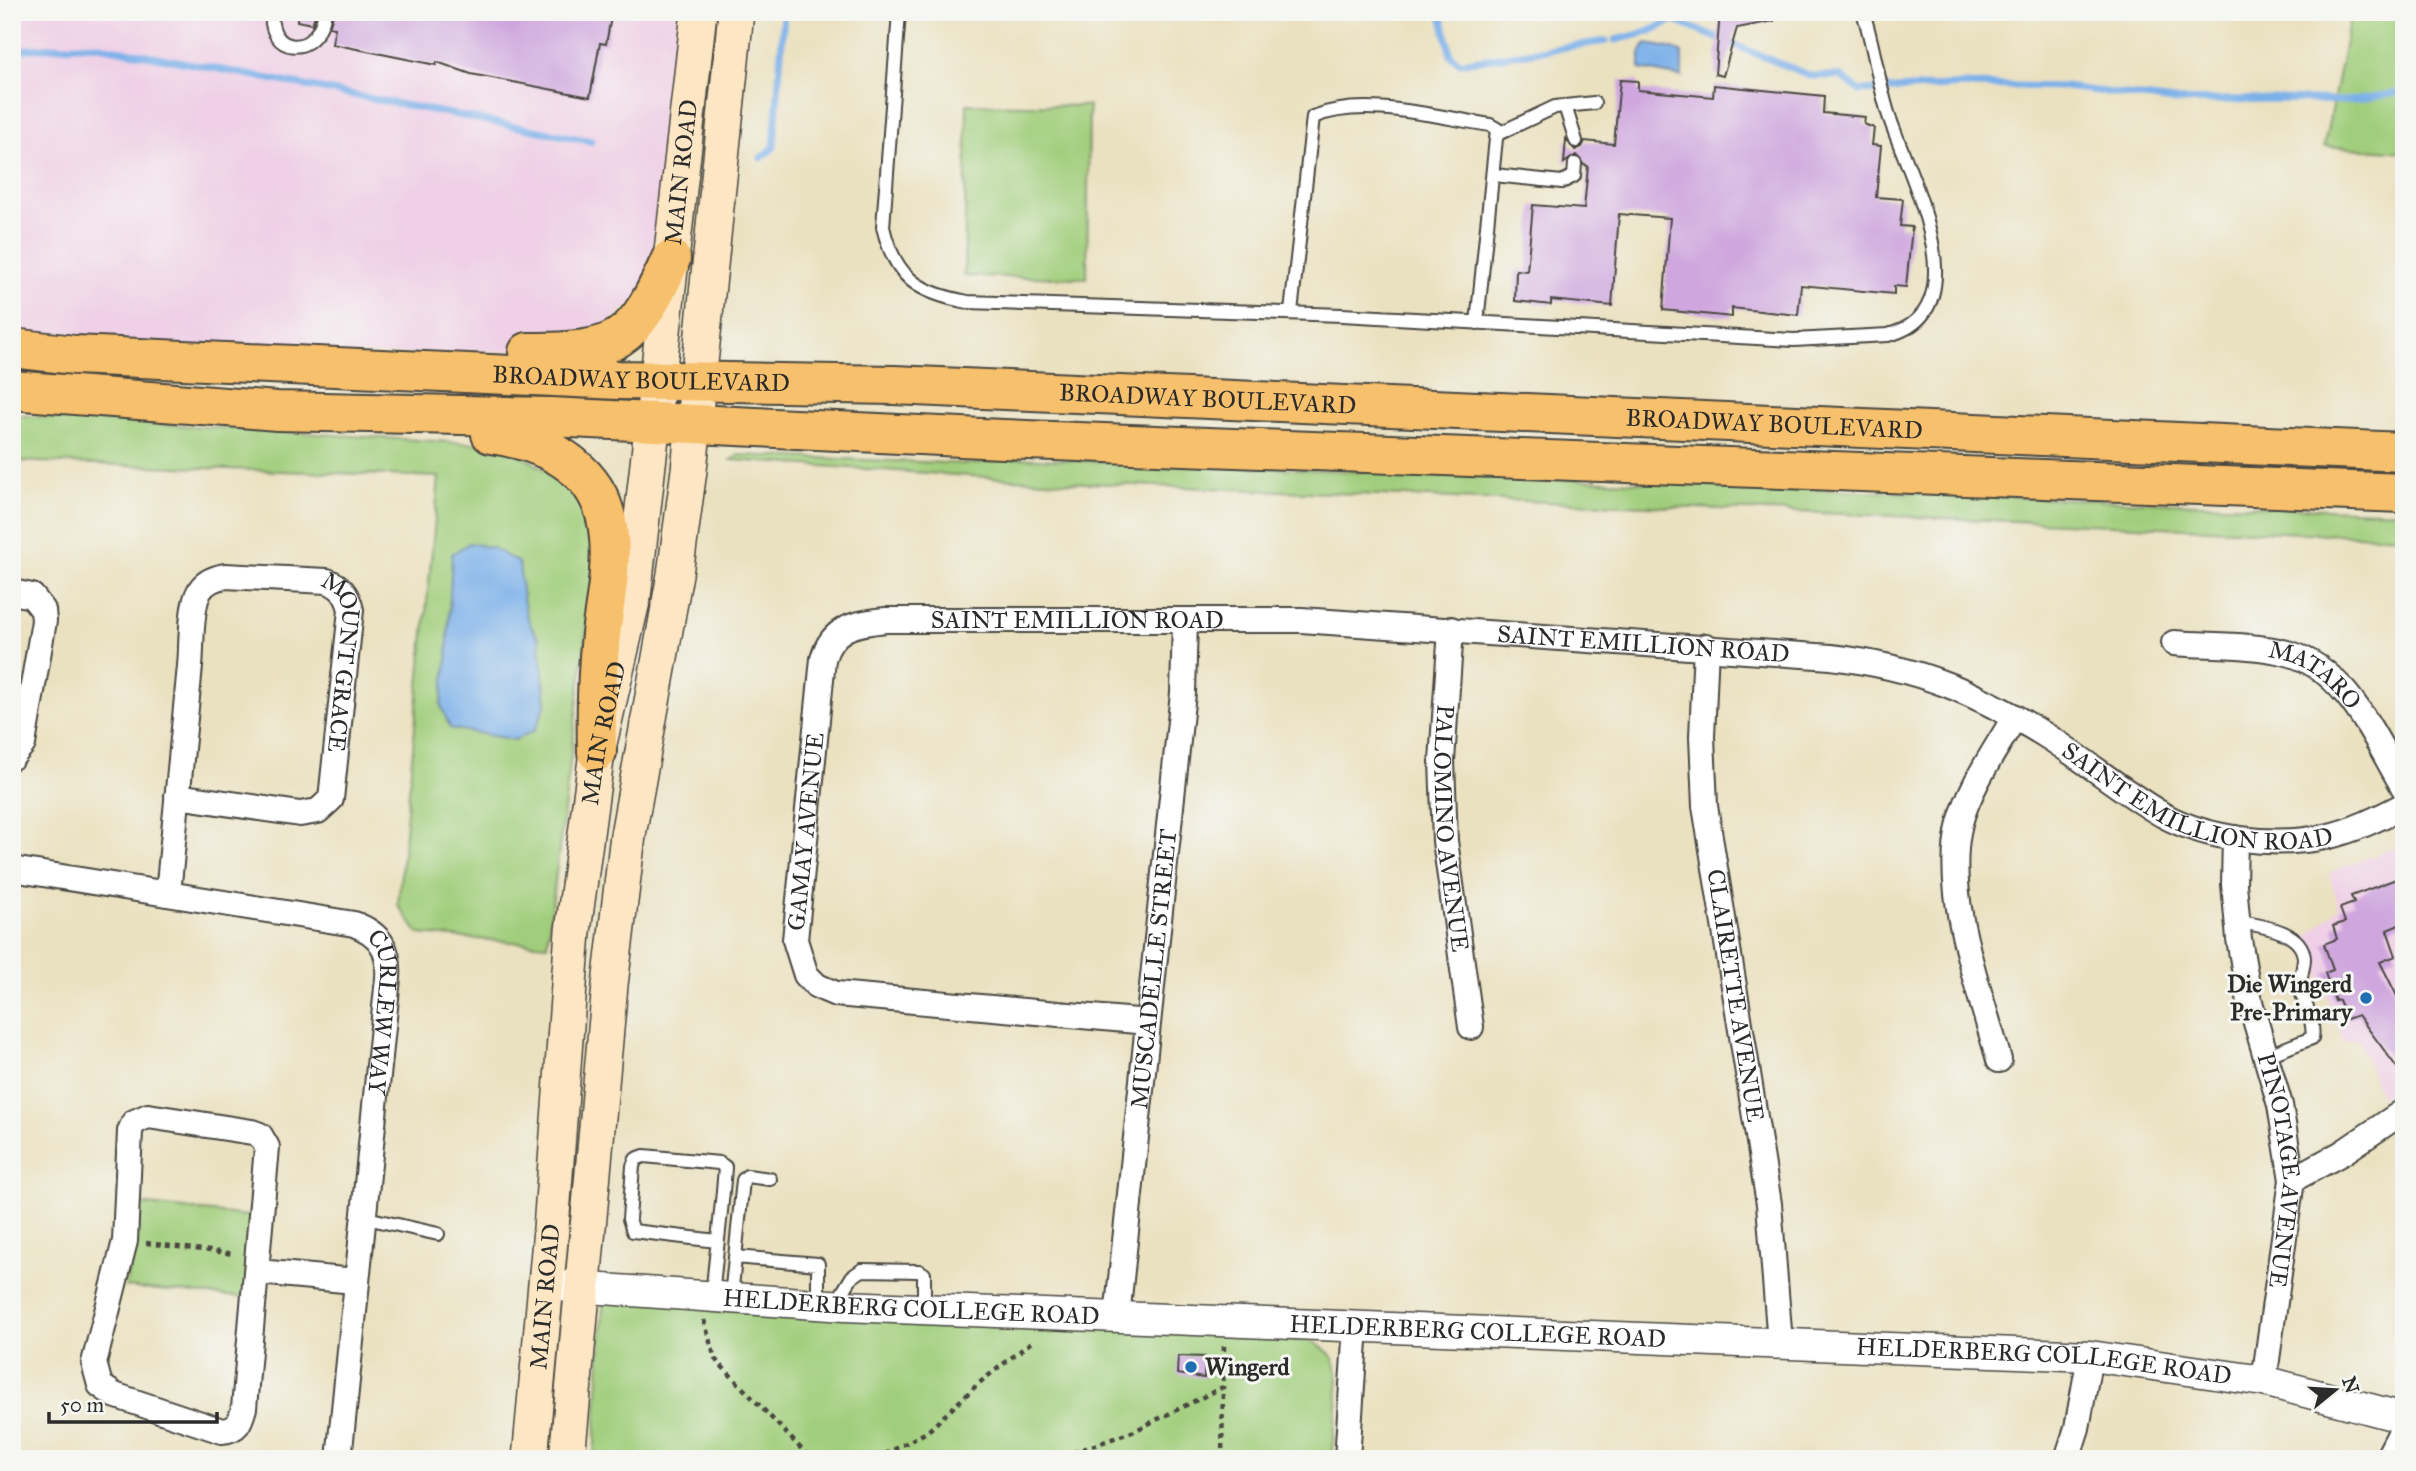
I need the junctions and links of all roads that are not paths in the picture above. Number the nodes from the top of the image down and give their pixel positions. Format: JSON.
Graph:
{"nodes":[{"id":1,"x":272,"y":12,"type":"edge"},
{"id":2,"x":325,"y":12,"type":"edge"},
{"id":3,"x":699,"y":12,"type":"edge"},
{"id":4,"x":736,"y":12,"type":"edge"},
{"id":5,"x":900,"y":12,"type":"edge"},
{"id":6,"x":1863,"y":12,"type":"edge"},
{"id":7,"x":1594,"y":103,"type":"dead end"},
{"id":8,"x":1565,"y":106,"type":"junction"},
{"id":9,"x":1498,"y":134,"type":"junction"},
{"id":10,"x":1576,"y":141,"type":"dead end"},
{"id":11,"x":1575,"y":164,"type":"dead end"},
{"id":12,"x":1494,"y":175,"type":"junction"},
{"id":13,"x":671,"y":259,"type":"junction"},
{"id":14,"x":1291,"y":312,"type":"junction"},
{"id":15,"x":1477,"y":323,"type":"junction"},
{"id":16,"x":12,"y":348,"type":"edge"},
{"id":17,"x":267,"y":362,"type":"junction"},
{"id":18,"x":657,"y":381,"type":"junction"},
{"id":19,"x":698,"y":382,"type":"junction"},
{"id":20,"x":12,"y":390,"type":"edge"},
{"id":21,"x":277,"y":411,"type":"junction"},
{"id":22,"x":654,"y":422,"type":"junction"},
{"id":23,"x":694,"y":424,"type":"junction"},
{"id":24,"x":2404,"y":452,"type":"edge"},
{"id":25,"x":2404,"y":493,"type":"edge"},
{"id":26,"x":12,"y":592,"type":"edge"},
{"id":27,"x":1185,"y":621,"type":"junction"},
{"id":28,"x":1451,"y":629,"type":"junction"},
{"id":29,"x":835,"y":634,"type":"joint"},
{"id":30,"x":2175,"y":643,"type":"dead end"},
{"id":31,"x":1706,"y":646,"type":"junction"},
{"id":32,"x":2014,"y":718,"type":"junction"},
{"id":33,"x":597,"y":752,"type":"junction"},
{"id":34,"x":12,"y":757,"type":"edge"},
{"id":35,"x":2404,"y":788,"type":"edge"},
{"id":36,"x":177,"y":796,"type":"junction"},
{"id":37,"x":2404,"y":805,"type":"edge"},
{"id":38,"x":2235,"y":838,"type":"junction"},
{"id":39,"x":12,"y":869,"type":"edge"},
{"id":40,"x":167,"y":894,"type":"junction"},
{"id":41,"x":2236,"y":921,"type":"junction"},
{"id":42,"x":1148,"y":1022,"type":"junction"},
{"id":43,"x":1471,"y":1027,"type":"dead end"},
{"id":44,"x":2266,"y":1056,"type":"junction"},
{"id":45,"x":1999,"y":1060,"type":"dead end"},
{"id":46,"x":2404,"y":1111,"type":"edge"},
{"id":47,"x":770,"y":1179,"type":"dead end"},
{"id":48,"x":2292,"y":1180,"type":"junction"},
{"id":49,"x":362,"y":1217,"type":"junction"},
{"id":50,"x":438,"y":1234,"type":"dead end"},
{"id":51,"x":718,"y":1241,"type":"junction"},
{"id":52,"x":735,"y":1257,"type":"junction"},
{"id":53,"x":259,"y":1264,"type":"junction"},
{"id":54,"x":355,"y":1281,"type":"junction"},
{"id":55,"x":546,"y":1285,"type":"junction"},
{"id":56,"x":582,"y":1288,"type":"junction"},
{"id":57,"x":713,"y":1297,"type":"junction"},
{"id":58,"x":826,"y":1304,"type":"junction"},
{"id":59,"x":1117,"y":1317,"type":"junction"},
{"id":60,"x":1356,"y":1326,"type":"junction"},
{"id":61,"x":1780,"y":1343,"type":"junction"},
{"id":62,"x":2090,"y":1356,"type":"junction"},
{"id":63,"x":2264,"y":1381,"type":"junction"},
{"id":64,"x":2404,"y":1418,"type":"edge"},
{"id":65,"x":2404,"y":1426,"type":"edge"},
{"id":66,"x":339,"y":1459,"type":"edge"},
{"id":67,"x":530,"y":1459,"type":"edge"},
{"id":68,"x":567,"y":1459,"type":"edge"},
{"id":69,"x":1347,"y":1459,"type":"edge"},
{"id":70,"x":2067,"y":1459,"type":"edge"},
{"id":71,"x":2387,"y":1459,"type":"edge"}],
"edges":[{"from":1,"to":2,"type":"lane"},
{"from":3,"to":13,"type":"main road","name":"MAIN ROAD"},
{"from":4,"to":19,"type":"main road","name":"MAIN ROAD"},
{"from":5,"to":14,"type":"lane"},
{"from":6,"to":15,"type":"lane"},
{"from":7,"to":8,"type":"lane"},
{"from":8,"to":9,"type":"lane"},
{"from":8,"to":10,"type":"lane"},
{"from":9,"to":12,"type":"lane"},
{"from":9,"to":14,"type":"lane"},
{"from":11,"to":12,"type":"lane"},
{"from":12,"to":15,"type":"lane"},
{"from":13,"to":17,"type":"main road"},
{"from":13,"to":18,"type":"main road","name":"MAIN ROAD"},
{"from":14,"to":15,"type":"lane"},
{"from":16,"to":17,"type":"main road","name":"BROADWAY BOULEVARD"},
{"from":17,"to":18,"type":"main road","name":"BROADWAY BOULEVARD"},
{"from":18,"to":19,"type":"main road","name":"BROADWAY BOULEVARD"},
{"from":18,"to":22,"type":"main road","name":"MAIN ROAD"},
{"from":19,"to":23,"type":"main road","name":"MAIN ROAD"},
{"from":19,"to":24,"type":"main road","name":"BROADWAY BOULEVARD"},
{"from":20,"to":21,"type":"main road","name":"BROADWAY BOULEVARD"},
{"from":21,"to":22,"type":"main road","name":"BROADWAY BOULEVARD"},
{"from":21,"to":33,"type":"main road"},
{"from":22,"to":23,"type":"main road","name":"BROADWAY BOULEVARD"},
{"from":22,"to":33,"type":"main road","name":"MAIN ROAD"},
{"from":23,"to":25,"type":"main road","name":"BROADWAY BOULEVARD"},
{"from":23,"to":56,"type":"main road","name":"MAIN ROAD"},
{"from":26,"to":34,"type":"street"},
{"from":27,"to":28,"type":"street","name":"SAINT EMILLION ROAD"},
{"from":27,"to":29,"type":"street","name":"SAINT EMILLION ROAD"},
{"from":27,"to":42,"type":"street","name":"MUSCADELLE STREET"},
{"from":28,"to":31,"type":"street","name":"SAINT EMILLION ROAD"},
{"from":28,"to":43,"type":"street","name":"PALOMINO AVENUE"},
{"from":29,"to":42,"type":"street","name":"GAMAY AVENUE"},
{"from":30,"to":35,"type":"street","name":"MATARO"},
{"from":31,"to":32,"type":"street","name":"SAINT EMILLION ROAD"},
{"from":31,"to":61,"type":"street","name":"CLAIRETTE AVENUE"},
{"from":32,"to":38,"type":"street","name":"SAINT EMILLION ROAD"},
{"from":32,"to":45,"type":"street"},
{"from":33,"to":55,"type":"main road","name":"MAIN ROAD"},
{"from":36,"to":36,"type":"street","name":"MOUNT GRACE"},
{"from":36,"to":40,"type":"street","name":"MOUNT GRACE"},
{"from":37,"to":38,"type":"street","name":"SAINT EMILLION ROAD"},
{"from":38,"to":41,"type":"street","name":"PINOTAGE AVENUE"},
{"from":39,"to":40,"type":"street","name":"CURLEW WAY"},
{"from":40,"to":49,"type":"street","name":"CURLEW WAY"},
{"from":41,"to":44,"type":"street","name":"PINOTAGE AVENUE"},
{"from":41,"to":44,"type":"lane"},
{"from":42,"to":59,"type":"street","name":"MUSCADELLE STREET"},
{"from":44,"to":48,"type":"street","name":"PINOTAGE AVENUE"},
{"from":46,"to":48,"type":"street"},
{"from":47,"to":52,"type":"lane"},
{"from":48,"to":63,"type":"street","name":"PINOTAGE AVENUE"},
{"from":49,"to":50,"type":"lane"},
{"from":49,"to":54,"type":"street","name":"CURLEW WAY"},
{"from":51,"to":51,"type":"lane"},
{"from":51,"to":57,"type":"lane"},
{"from":52,"to":57,"type":"lane"},
{"from":52,"to":58,"type":"lane"},
{"from":53,"to":53,"type":"street"},
{"from":53,"to":54,"type":"street"},
{"from":54,"to":66,"type":"street","name":"CURLEW WAY"},
{"from":55,"to":56,"type":"street","name":"HELDERBERG COLLEGE ROAD"},
{"from":55,"to":67,"type":"main road","name":"MAIN ROAD"},
{"from":56,"to":57,"type":"street","name":"HELDERBERG COLLEGE ROAD"},
{"from":56,"to":68,"type":"main road","name":"MAIN ROAD"},
{"from":57,"to":58,"type":"street","name":"HELDERBERG COLLEGE ROAD"},
{"from":58,"to":59,"type":"street","name":"HELDERBERG COLLEGE ROAD"},
{"from":59,"to":60,"type":"street","name":"HELDERBERG COLLEGE ROAD"},
{"from":60,"to":61,"type":"street","name":"HELDERBERG COLLEGE ROAD"},
{"from":60,"to":69,"type":"street"},
{"from":61,"to":62,"type":"street","name":"HELDERBERG COLLEGE ROAD"},
{"from":62,"to":63,"type":"street","name":"HELDERBERG COLLEGE ROAD"},
{"from":62,"to":70,"type":"street"},
{"from":63,"to":64,"type":"street","name":"HELDERBERG COLLEGE ROAD"},
{"from":65,"to":71,"type":"street"}]}
